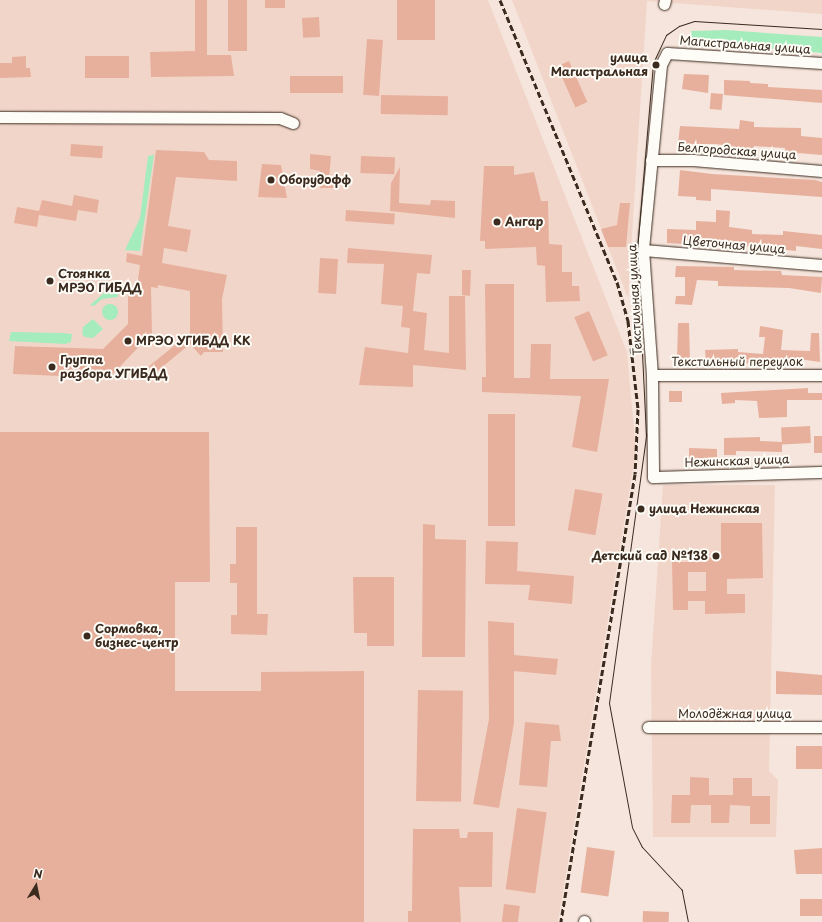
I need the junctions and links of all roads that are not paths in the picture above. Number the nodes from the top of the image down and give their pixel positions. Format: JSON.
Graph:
{"nodes":[{"id":1,"x":667,"y":53,"type":"joint"},
{"id":2,"x":822,"y":63,"type":"edge"},
{"id":3,"x":0,"y":116,"type":"edge"},
{"id":4,"x":293,"y":123,"type":"dead end"},
{"id":5,"x":651,"y":160,"type":"junction"},
{"id":6,"x":822,"y":171,"type":"edge"},
{"id":7,"x":643,"y":250,"type":"junction"},
{"id":8,"x":822,"y":265,"type":"edge"},
{"id":9,"x":652,"y":375,"type":"junction"},
{"id":10,"x":822,"y":375,"type":"edge"},
{"id":11,"x":822,"y":472,"type":"edge"},
{"id":12,"x":653,"y":477,"type":"joint"},
{"id":13,"x":648,"y":727,"type":"dead end"},
{"id":14,"x":822,"y":727,"type":"edge"}],
"edges":[{"from":1,"to":2,"type":"street","name":"Магистральная улица"},
{"from":1,"to":5,"type":"street","name":"Текстильная улица"},
{"from":3,"to":4,"type":"street"},
{"from":5,"to":6,"type":"street","name":"Белгородская улица"},
{"from":5,"to":7,"type":"street","name":"Текстильная улица"},
{"from":7,"to":8,"type":"street","name":"Цветочная улица"},
{"from":7,"to":9,"type":"street","name":"Текстильная улица"},
{"from":9,"to":10,"type":"street","name":"Текстильный переулок"},
{"from":9,"to":12,"type":"street","name":"Текстильная улица"},
{"from":11,"to":12,"type":"street","name":"Нежинская улица"},
{"from":13,"to":14,"type":"street","name":"Молодёжная улица"}]}
